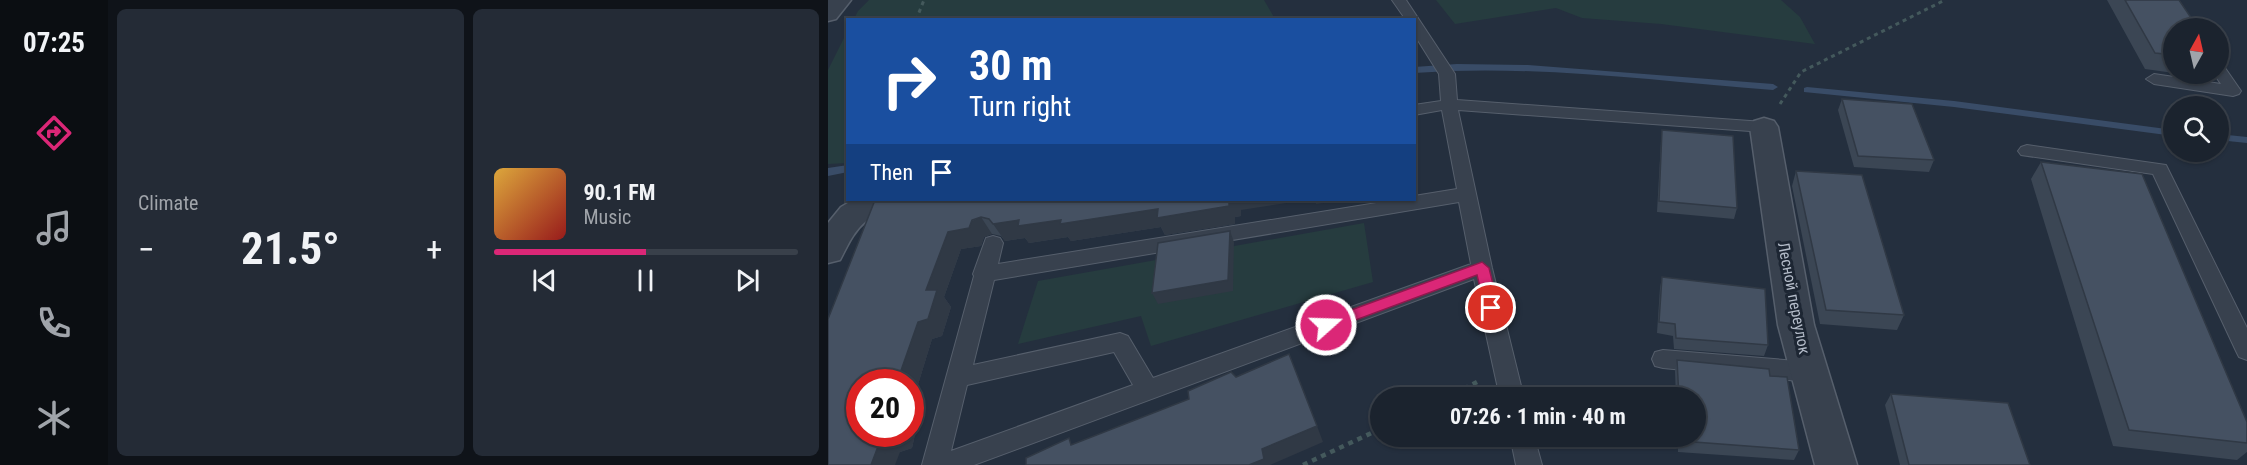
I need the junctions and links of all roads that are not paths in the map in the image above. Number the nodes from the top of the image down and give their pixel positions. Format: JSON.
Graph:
{"nodes":[{"id":1,"x":839,"y":0,"type":"edge"},
{"id":2,"x":1399,"y":0,"type":"edge"},
{"id":3,"x":828,"y":15,"type":"edge"},
{"id":4,"x":1412,"y":18,"type":"edge"},
{"id":5,"x":1416,"y":24,"type":"edge"},
{"id":6,"x":2154,"y":79,"type":"dead end"},
{"id":7,"x":2163,"y":80,"type":"edge"},
{"id":8,"x":2190,"y":84,"type":"edge"},
{"id":9,"x":2229,"y":84,"type":"edge"},
{"id":10,"x":1449,"y":104,"type":"junction"},
{"id":11,"x":1416,"y":110,"type":"edge"},
{"id":12,"x":1764,"y":127,"type":"joint"},
{"id":13,"x":2027,"y":151,"type":"dead end"},
{"id":14,"x":1467,"y":194,"type":"junction"},
{"id":15,"x":884,"y":201,"type":"edge"},
{"id":16,"x":993,"y":243,"type":"edge"},
{"id":17,"x":828,"y":251,"type":"edge"},
{"id":18,"x":1482,"y":268,"type":"junction"},
{"id":19,"x":983,"y":274,"type":"junction"},
{"id":20,"x":2247,"y":351,"type":"edge"},
{"id":21,"x":1663,"y":359,"type":"dead end"},
{"id":22,"x":1809,"y":372,"type":"junction"},
{"id":23,"x":957,"y":378,"type":"junction"},
{"id":24,"x":1509,"y":387,"type":"edge"},
{"id":25,"x":1148,"y":390,"type":"junction"},
{"id":26,"x":1525,"y":447,"type":"edge"},
{"id":27,"x":935,"y":465,"type":"edge"},
{"id":28,"x":943,"y":465,"type":"edge"},
{"id":29,"x":1529,"y":465,"type":"edge"},
{"id":30,"x":1836,"y":465,"type":"edge"}],
"edges":[{"from":1,"to":3,"type":"street"},
{"from":2,"to":4,"type":"lane"},
{"from":5,"to":10,"type":"lane"},
{"from":6,"to":7,"type":"lane"},
{"from":8,"to":9,"type":"lane"},
{"from":10,"to":11,"type":"lane"},
{"from":10,"to":12,"type":"lane"},
{"from":10,"to":14,"type":"lane"},
{"from":12,"to":22,"type":"street","name":"Лесной переулок"},
{"from":13,"to":20,"type":"lane"},
{"from":14,"to":18,"type":"lane"},
{"from":14,"to":19,"type":"lane"},
{"from":15,"to":17,"type":"street"},
{"from":16,"to":19,"type":"lane"},
{"from":18,"to":24,"type":"lane"},
{"from":18,"to":25,"type":"lane"},
{"from":19,"to":23,"type":"lane"},
{"from":21,"to":22,"type":"lane"},
{"from":22,"to":30,"type":"street","name":"Лесной переулок"},
{"from":23,"to":25,"type":"lane"},
{"from":23,"to":27,"type":"lane"},
{"from":25,"to":28,"type":"lane"},
{"from":26,"to":29,"type":"lane"}]}
